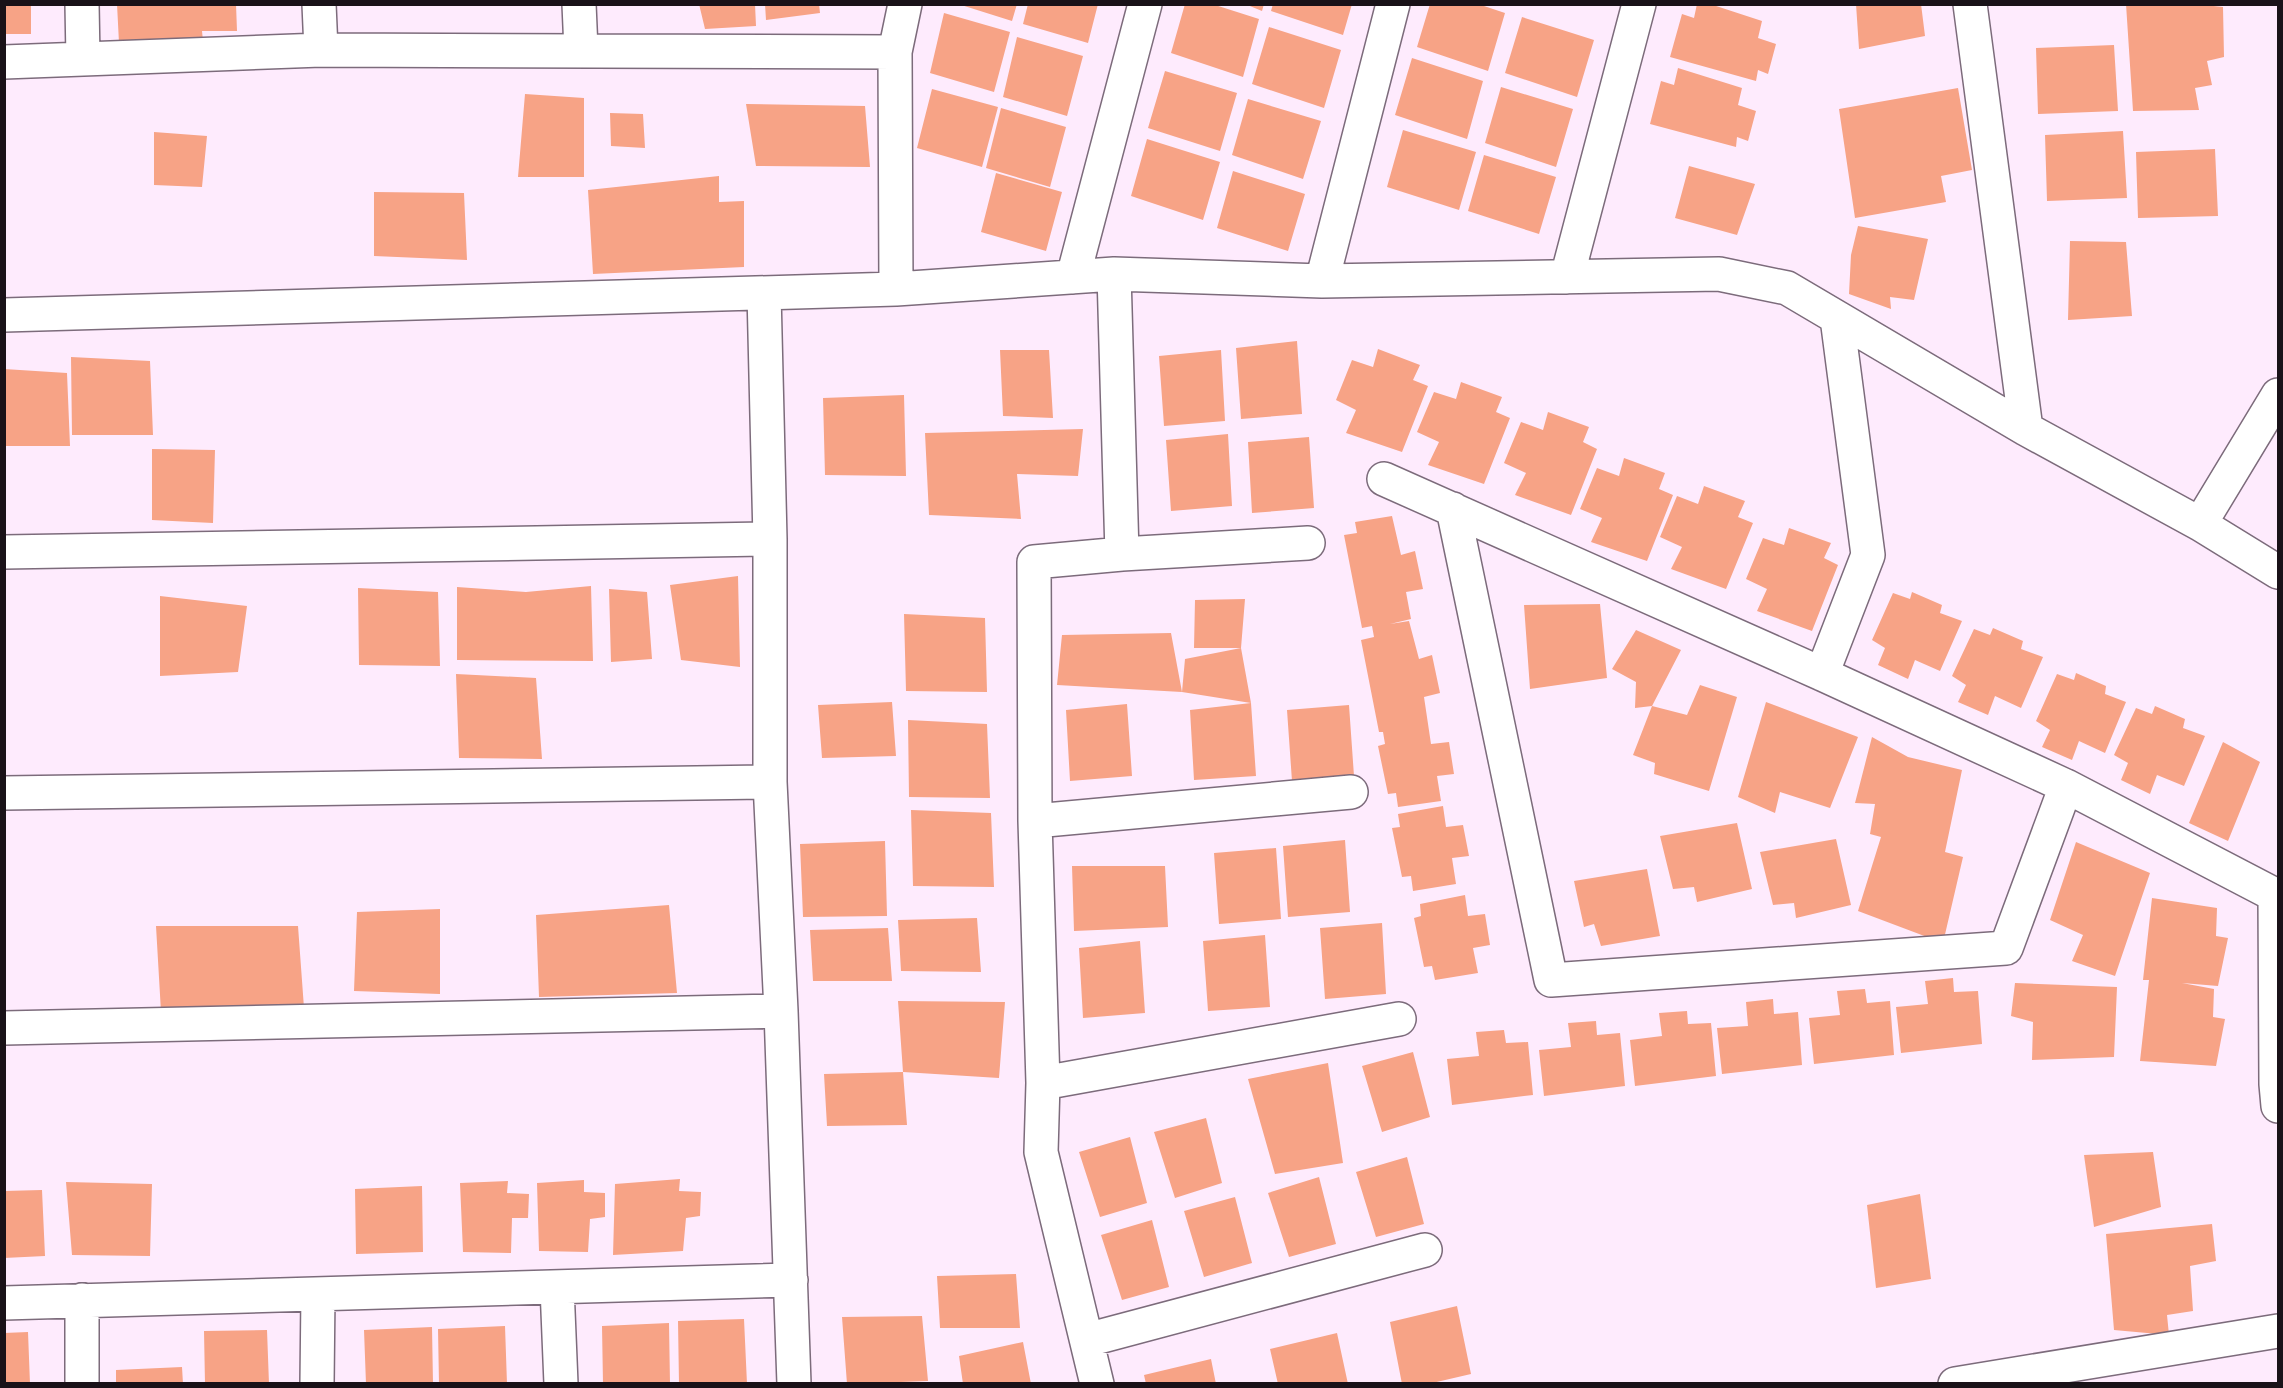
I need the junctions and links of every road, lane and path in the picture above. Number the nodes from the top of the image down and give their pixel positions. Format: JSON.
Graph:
{"nodes":[{"id":1,"x":82,"y":4,"type":"edge"},
{"id":2,"x":319,"y":4,"type":"edge"},
{"id":3,"x":579,"y":4,"type":"edge"},
{"id":4,"x":905,"y":4,"type":"edge"},
{"id":5,"x":1145,"y":4,"type":"edge"},
{"id":6,"x":1393,"y":4,"type":"edge"},
{"id":7,"x":1640,"y":4,"type":"edge"},
{"id":8,"x":1970,"y":4,"type":"edge"},
{"id":9,"x":321,"y":50,"type":"junction"},
{"id":10,"x":580,"y":50,"type":"junction"},
{"id":11,"x":895,"y":52,"type":"junction"},
{"id":12,"x":83,"y":60,"type":"junction"},
{"id":13,"x":4,"y":62,"type":"edge"},
{"id":14,"x":1114,"y":274,"type":"junction"},
{"id":15,"x":1073,"y":277,"type":"junction"},
{"id":16,"x":1567,"y":277,"type":"junction"},
{"id":17,"x":1322,"y":281,"type":"junction"},
{"id":18,"x":896,"y":289,"type":"junction"},
{"id":19,"x":764,"y":293,"type":"junction"},
{"id":20,"x":4,"y":315,"type":"edge"},
{"id":21,"x":1838,"y":318,"type":"junction"},
{"id":22,"x":2278,"y":395,"type":"edge"},
{"id":23,"x":2026,"y":429,"type":"junction"},
{"id":24,"x":1384,"y":479,"type":"dead end"},
{"id":25,"x":1453,"y":509,"type":"junction"},
{"id":26,"x":2200,"y":524,"type":"junction"},
{"id":27,"x":770,"y":539,"type":"junction"},
{"id":28,"x":1308,"y":543,"type":"dead end"},
{"id":29,"x":4,"y":552,"type":"edge"},
{"id":30,"x":1122,"y":554,"type":"junction"},
{"id":31,"x":2278,"y":572,"type":"edge"},
{"id":32,"x":1822,"y":674,"type":"junction"},
{"id":33,"x":770,"y":782,"type":"junction"},
{"id":34,"x":2066,"y":786,"type":"junction"},
{"id":35,"x":1351,"y":792,"type":"dead end"},
{"id":36,"x":4,"y":793,"type":"edge"},
{"id":37,"x":1035,"y":821,"type":"junction"},
{"id":38,"x":781,"y":1011,"type":"junction"},
{"id":39,"x":1399,"y":1019,"type":"dead end"},
{"id":40,"x":4,"y":1028,"type":"edge"},
{"id":41,"x":1043,"y":1083,"type":"junction"},
{"id":42,"x":2278,"y":1106,"type":"edge"},
{"id":43,"x":1425,"y":1250,"type":"dead end"},
{"id":44,"x":791,"y":1280,"type":"junction"},
{"id":45,"x":557,"y":1287,"type":"junction"},
{"id":46,"x":318,"y":1294,"type":"junction"},
{"id":47,"x":82,"y":1300,"type":"junction"},
{"id":48,"x":4,"y":1303,"type":"edge"},
{"id":49,"x":2278,"y":1331,"type":"edge"},
{"id":50,"x":1087,"y":1340,"type":"junction"},
{"id":51,"x":82,"y":1383,"type":"edge"},
{"id":52,"x":317,"y":1383,"type":"edge"},
{"id":53,"x":561,"y":1383,"type":"edge"},
{"id":54,"x":794,"y":1383,"type":"edge"},
{"id":55,"x":1097,"y":1383,"type":"edge"},
{"id":56,"x":1955,"y":1383,"type":"edge"}],
"edges":[{"from":1,"to":12,"type":"street"},
{"from":2,"to":9,"type":"street"},
{"from":3,"to":10,"type":"street"},
{"from":4,"to":11,"type":"street"},
{"from":5,"to":15,"type":"street"},
{"from":6,"to":17,"type":"street"},
{"from":7,"to":16,"type":"street"},
{"from":8,"to":23,"type":"street"},
{"from":9,"to":10,"type":"street"},
{"from":9,"to":12,"type":"street"},
{"from":10,"to":11,"type":"street"},
{"from":11,"to":18,"type":"street"},
{"from":12,"to":13,"type":"street"},
{"from":14,"to":15,"type":"street"},
{"from":14,"to":17,"type":"street"},
{"from":14,"to":30,"type":"street"},
{"from":15,"to":18,"type":"street"},
{"from":16,"to":17,"type":"street"},
{"from":16,"to":21,"type":"street"},
{"from":18,"to":19,"type":"street"},
{"from":19,"to":20,"type":"street"},
{"from":19,"to":27,"type":"street"},
{"from":21,"to":23,"type":"street"},
{"from":21,"to":32,"type":"street"},
{"from":22,"to":26,"type":"street"},
{"from":23,"to":26,"type":"street"},
{"from":24,"to":25,"type":"street"},
{"from":25,"to":32,"type":"street"},
{"from":25,"to":34,"type":"street"},
{"from":26,"to":31,"type":"street"},
{"from":27,"to":29,"type":"street"},
{"from":27,"to":33,"type":"street"},
{"from":28,"to":30,"type":"street"},
{"from":30,"to":37,"type":"street"},
{"from":32,"to":34,"type":"street"},
{"from":33,"to":36,"type":"street"},
{"from":33,"to":38,"type":"street"},
{"from":34,"to":42,"type":"street"},
{"from":35,"to":37,"type":"street"},
{"from":37,"to":41,"type":"street"},
{"from":38,"to":40,"type":"street"},
{"from":38,"to":44,"type":"street"},
{"from":39,"to":41,"type":"street"},
{"from":41,"to":50,"type":"street"},
{"from":43,"to":50,"type":"street"},
{"from":44,"to":45,"type":"street"},
{"from":44,"to":54,"type":"street"},
{"from":45,"to":46,"type":"street"},
{"from":45,"to":53,"type":"street"},
{"from":46,"to":47,"type":"street"},
{"from":46,"to":52,"type":"street"},
{"from":47,"to":48,"type":"street"},
{"from":47,"to":51,"type":"street"},
{"from":49,"to":56,"type":"street"},
{"from":50,"to":55,"type":"street"}]}
